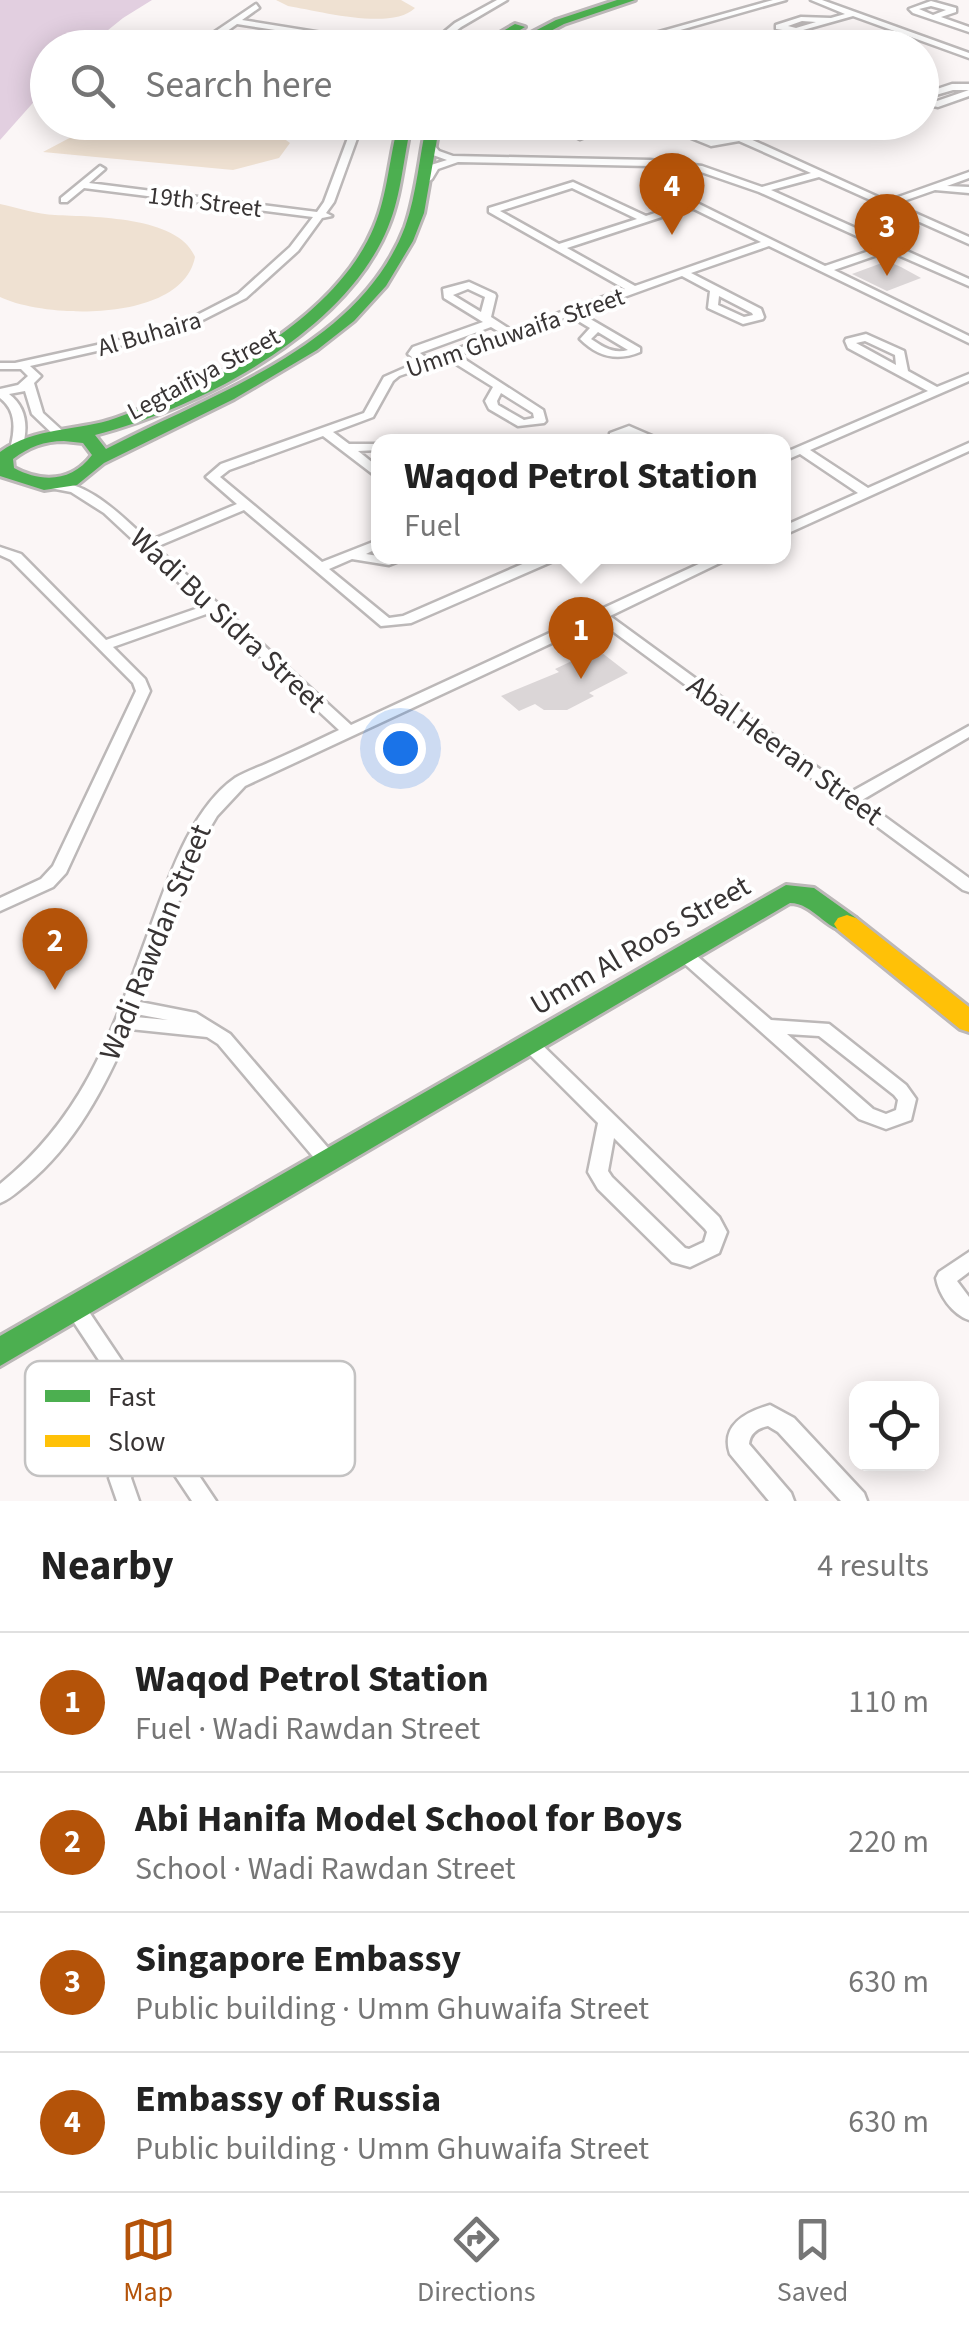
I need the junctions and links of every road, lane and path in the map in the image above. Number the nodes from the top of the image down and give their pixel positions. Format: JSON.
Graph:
{"nodes":[{"id":1,"x":497,"y":0,"type":"edge"},
{"id":2,"x":592,"y":0,"type":"edge"},
{"id":3,"x":629,"y":0,"type":"edge"},
{"id":4,"x":782,"y":0,"type":"edge"},
{"id":5,"x":815,"y":0,"type":"edge"},
{"id":6,"x":856,"y":0,"type":"edge"},
{"id":7,"x":256,"y":6,"type":"dead end"},
{"id":8,"x":833,"y":6,"type":"junction"},
{"id":9,"x":853,"y":14,"type":"junction"},
{"id":10,"x":934,"y":18,"type":"dead end"},
{"id":11,"x":830,"y":20,"type":"junction"},
{"id":12,"x":235,"y":21,"type":"junction"},
{"id":13,"x":224,"y":30,"type":"edge"},
{"id":14,"x":294,"y":30,"type":"edge"},
{"id":15,"x":450,"y":30,"type":"edge"},
{"id":16,"x":514,"y":30,"type":"edge"},
{"id":17,"x":544,"y":30,"type":"edge"},
{"id":18,"x":670,"y":30,"type":"edge"},
{"id":19,"x":789,"y":30,"type":"edge"},
{"id":20,"x":795,"y":30,"type":"edge"},
{"id":21,"x":897,"y":30,"type":"edge"},
{"id":22,"x":969,"y":30,"type":"edge"},
{"id":23,"x":939,"y":45,"type":"edge"},
{"id":24,"x":969,"y":56,"type":"edge"},
{"id":25,"x":969,"y":90,"type":"edge"},
{"id":26,"x":939,"y":104,"type":"edge"},
{"id":27,"x":356,"y":140,"type":"edge"},
{"id":28,"x":402,"y":140,"type":"edge"},
{"id":29,"x":429,"y":140,"type":"edge"},
{"id":30,"x":434,"y":140,"type":"edge"},
{"id":31,"x":701,"y":140,"type":"edge"},
{"id":32,"x":730,"y":140,"type":"edge"},
{"id":33,"x":743,"y":140,"type":"edge"},
{"id":34,"x":468,"y":160,"type":"junction"},
{"id":35,"x":100,"y":170,"type":"dead end"},
{"id":36,"x":815,"y":175,"type":"junction"},
{"id":37,"x":969,"y":175,"type":"edge"},
{"id":38,"x":421,"y":183,"type":"junction"},
{"id":39,"x":83,"y":185,"type":"junction"},
{"id":40,"x":933,"y":188,"type":"junction"},
{"id":41,"x":969,"y":190,"type":"edge"},
{"id":42,"x":766,"y":191,"type":"junction"},
{"id":43,"x":64,"y":200,"type":"dead end"},
{"id":44,"x":887,"y":204,"type":"junction"},
{"id":45,"x":324,"y":216,"type":"junction"},
{"id":46,"x":645,"y":219,"type":"junction"},
{"id":47,"x":969,"y":241,"type":"edge"},
{"id":48,"x":770,"y":242,"type":"junction"},
{"id":49,"x":884,"y":246,"type":"junction"},
{"id":50,"x":556,"y":248,"type":"junction"},
{"id":51,"x":825,"y":269,"type":"junction"},
{"id":52,"x":683,"y":272,"type":"junction"},
{"id":53,"x":969,"y":286,"type":"edge"},
{"id":54,"x":634,"y":290,"type":"junction"},
{"id":55,"x":715,"y":290,"type":"dead end"},
{"id":56,"x":571,"y":312,"type":"junction"},
{"id":57,"x":595,"y":329,"type":"dead end"},
{"id":58,"x":510,"y":334,"type":"junction"},
{"id":59,"x":969,"y":340,"type":"edge"},
{"id":60,"x":145,"y":341,"type":"junction"},
{"id":61,"x":450,"y":355,"type":"junction"},
{"id":62,"x":426,"y":363,"type":"junction"},
{"id":63,"x":7,"y":364,"type":"edge"},
{"id":64,"x":902,"y":372,"type":"dead end"},
{"id":65,"x":969,"y":378,"type":"edge"},
{"id":66,"x":31,"y":386,"type":"junction"},
{"id":67,"x":499,"y":386,"type":"dead end"},
{"id":68,"x":937,"y":391,"type":"junction"},
{"id":69,"x":4,"y":395,"type":"edge"},
{"id":70,"x":38,"y":414,"type":"junction"},
{"id":71,"x":19,"y":418,"type":"junction"},
{"id":72,"x":324,"y":432,"type":"junction"},
{"id":73,"x":67,"y":435,"type":"junction"},
{"id":74,"x":371,"y":447,"type":"edge"},
{"id":75,"x":969,"y":447,"type":"edge"},
{"id":76,"x":346,"y":448,"type":"junction"},
{"id":77,"x":800,"y":450,"type":"junction"},
{"id":78,"x":791,"y":454,"type":"edge"},
{"id":79,"x":7,"y":455,"type":"edge"},
{"id":80,"x":97,"y":464,"type":"junction"},
{"id":81,"x":371,"y":467,"type":"edge"},
{"id":82,"x":41,"y":484,"type":"junction"},
{"id":83,"x":0,"y":491,"type":"edge"},
{"id":84,"x":871,"y":491,"type":"junction"},
{"id":85,"x":242,"y":506,"type":"junction"},
{"id":86,"x":108,"y":510,"type":"junction"},
{"id":87,"x":791,"y":528,"type":"edge"},
{"id":88,"x":144,"y":543,"type":"junction"},
{"id":89,"x":371,"y":547,"type":"edge"},
{"id":90,"x":0,"y":551,"type":"edge"},
{"id":91,"x":352,"y":555,"type":"junction"},
{"id":92,"x":371,"y":558,"type":"edge"},
{"id":93,"x":534,"y":564,"type":"edge"},
{"id":94,"x":711,"y":564,"type":"edge"},
{"id":95,"x":319,"y":568,"type":"junction"},
{"id":96,"x":210,"y":603,"type":"junction"},
{"id":97,"x":600,"y":615,"type":"junction"},
{"id":98,"x":103,"y":646,"type":"junction"},
{"id":99,"x":348,"y":730,"type":"junction"},
{"id":100,"x":969,"y":732,"type":"edge"},
{"id":101,"x":851,"y":799,"type":"junction"},
{"id":102,"x":969,"y":886,"type":"edge"},
{"id":103,"x":0,"y":906,"type":"edge"},
{"id":104,"x":684,"y":954,"type":"junction"},
{"id":105,"x":126,"y":1014,"type":"junction"},
{"id":106,"x":969,"y":1022,"type":"edge"},
{"id":107,"x":767,"y":1027,"type":"junction"},
{"id":108,"x":530,"y":1044,"type":"junction"},
{"id":109,"x":608,"y":1120,"type":"junction"},
{"id":110,"x":328,"y":1161,"type":"junction"},
{"id":111,"x":0,"y":1196,"type":"edge"},
{"id":112,"x":969,"y":1260,"type":"edge"},
{"id":113,"x":76,"y":1308,"type":"junction"},
{"id":114,"x":969,"y":1311,"type":"edge"},
{"id":115,"x":0,"y":1352,"type":"edge"},
{"id":116,"x":110,"y":1361,"type":"edge"},
{"id":117,"x":121,"y":1476,"type":"edge"},
{"id":118,"x":187,"y":1476,"type":"edge"},
{"id":119,"x":128,"y":1501,"type":"edge"},
{"id":120,"x":204,"y":1501,"type":"edge"},
{"id":121,"x":783,"y":1501,"type":"edge"},
{"id":122,"x":856,"y":1501,"type":"edge"}],
"edges":[{"from":1,"to":15,"type":"street"},
{"from":2,"to":16,"type":"street"},
{"from":3,"to":17,"type":"street"},
{"from":4,"to":18,"type":"street"},
{"from":5,"to":8,"type":"street"},
{"from":6,"to":8,"type":"street"},
{"from":7,"to":12,"type":"street"},
{"from":8,"to":9,"type":"street"},
{"from":9,"to":11,"type":"street"},
{"from":9,"to":21,"type":"street"},
{"from":10,"to":22,"type":"street"},
{"from":11,"to":19,"type":"street"},
{"from":11,"to":20,"type":"street"},
{"from":12,"to":13,"type":"street"},
{"from":12,"to":14,"type":"street"},
{"from":23,"to":24,"type":"street"},
{"from":25,"to":26,"type":"street"},
{"from":27,"to":45,"type":"street","name":"Al Buhaira"},
{"from":28,"to":73,"type":"street","name":"Legtaifiya Street"},
{"from":29,"to":38,"type":"street","name":"Legtaifiya Street"},
{"from":30,"to":34,"type":"street"},
{"from":31,"to":32,"type":"street"},
{"from":33,"to":36,"type":"street"},
{"from":34,"to":38,"type":"street"},
{"from":34,"to":42,"type":"street"},
{"from":35,"to":39,"type":"street"},
{"from":36,"to":42,"type":"street"},
{"from":36,"to":44,"type":"street"},
{"from":37,"to":40,"type":"street"},
{"from":38,"to":80,"type":"street","name":"Legtaifiya Street"},
{"from":39,"to":43,"type":"street"},
{"from":39,"to":45,"type":"street","name":"19th Street"},
{"from":40,"to":41,"type":"street"},
{"from":40,"to":44,"type":"street"},
{"from":42,"to":49,"type":"street"},
{"from":44,"to":47,"type":"street"},
{"from":45,"to":60,"type":"street","name":"Al Buhaira"},
{"from":46,"to":48,"type":"street"},
{"from":46,"to":50,"type":"street"},
{"from":46,"to":50,"type":"street"},
{"from":48,"to":51,"type":"street"},
{"from":48,"to":52,"type":"street","name":"Umm Ghuwaifa Street"},
{"from":49,"to":51,"type":"street"},
{"from":49,"to":53,"type":"street"},
{"from":50,"to":54,"type":"street"},
{"from":51,"to":59,"type":"street"},
{"from":52,"to":54,"type":"street","name":"Umm Ghuwaifa Street"},
{"from":52,"to":55,"type":"street"},
{"from":54,"to":56,"type":"street","name":"Umm Ghuwaifa Street"},
{"from":56,"to":57,"type":"street"},
{"from":56,"to":58,"type":"street","name":"Umm Ghuwaifa Street"},
{"from":58,"to":61,"type":"street","name":"Umm Ghuwaifa Street"},
{"from":58,"to":62,"type":"street"},
{"from":60,"to":63,"type":"street","name":"Al Buhaira"},
{"from":60,"to":66,"type":"street","name":"Al Buhaira"},
{"from":61,"to":62,"type":"street","name":"Umm Ghuwaifa Street"},
{"from":61,"to":67,"type":"street"},
{"from":62,"to":72,"type":"street","name":"Umm Ghuwaifa Street"},
{"from":63,"to":66,"type":"street"},
{"from":64,"to":68,"type":"street"},
{"from":65,"to":68,"type":"street"},
{"from":66,"to":69,"type":"street","name":"Al Buhaira"},
{"from":66,"to":70,"type":"street"},
{"from":68,"to":77,"type":"street"},
{"from":69,"to":71,"type":"street"},
{"from":70,"to":71,"type":"street"},
{"from":70,"to":73,"type":"street"},
{"from":71,"to":79,"type":"street"},
{"from":72,"to":76,"type":"street"},
{"from":72,"to":85,"type":"street","name":"Umm Ghuwaifa Street"},
{"from":73,"to":79,"type":"street","name":"Legtaifiya Street"},
{"from":73,"to":80,"type":"street"},
{"from":74,"to":76,"type":"street"},
{"from":75,"to":84,"type":"street"},
{"from":76,"to":81,"type":"street"},
{"from":77,"to":78,"type":"street"},
{"from":77,"to":84,"type":"street"},
{"from":79,"to":82,"type":"street"},
{"from":80,"to":82,"type":"street","name":"Legtaifiya Street"},
{"from":80,"to":86,"type":"street","name":"Wadi Bu Sidra Street"},
{"from":82,"to":83,"type":"street"},
{"from":82,"to":86,"type":"street","name":"Wadi Bu Sidra Street"},
{"from":84,"to":87,"type":"street"},
{"from":85,"to":88,"type":"street"},
{"from":85,"to":95,"type":"street","name":"Umm Ghuwaifa Street"},
{"from":86,"to":88,"type":"street","name":"Wadi Bu Sidra Street"},
{"from":88,"to":96,"type":"street","name":"Wadi Bu Sidra Street"},
{"from":89,"to":91,"type":"street"},
{"from":90,"to":98,"type":"street"},
{"from":91,"to":92,"type":"street"},
{"from":91,"to":95,"type":"street"},
{"from":93,"to":95,"type":"street","name":"Umm Ghuwaifa Street"},
{"from":94,"to":97,"type":"street","name":"Wadi Rawdan Street"},
{"from":96,"to":98,"type":"street"},
{"from":96,"to":99,"type":"street","name":"Wadi Bu Sidra Street"},
{"from":97,"to":99,"type":"street","name":"Wadi Rawdan Street"},
{"from":97,"to":101,"type":"street","name":"Abal Heeran Street"},
{"from":98,"to":103,"type":"street"},
{"from":99,"to":105,"type":"street","name":"Wadi Rawdan Street"},
{"from":100,"to":101,"type":"street"},
{"from":101,"to":102,"type":"street","name":"Abal Heeran Street"},
{"from":104,"to":106,"type":"street","name":"Umm Al Roos Street"},
{"from":104,"to":107,"type":"street"},
{"from":104,"to":108,"type":"street","name":"Umm Al Roos Street"},
{"from":105,"to":110,"type":"street"},
{"from":105,"to":111,"type":"street","name":"Wadi Rawdan Street"},
{"from":107,"to":107,"type":"street"},
{"from":108,"to":109,"type":"street"},
{"from":108,"to":110,"type":"street","name":"Umm Al Roos Street"},
{"from":109,"to":109,"type":"street"},
{"from":110,"to":113,"type":"street","name":"Umm Al Roos Street"},
{"from":112,"to":114,"type":"street"},
{"from":113,"to":115,"type":"street","name":"Umm Al Roos Street"},
{"from":113,"to":116,"type":"street"},
{"from":117,"to":119,"type":"street"},
{"from":118,"to":120,"type":"street"},
{"from":121,"to":122,"type":"street"}]}
